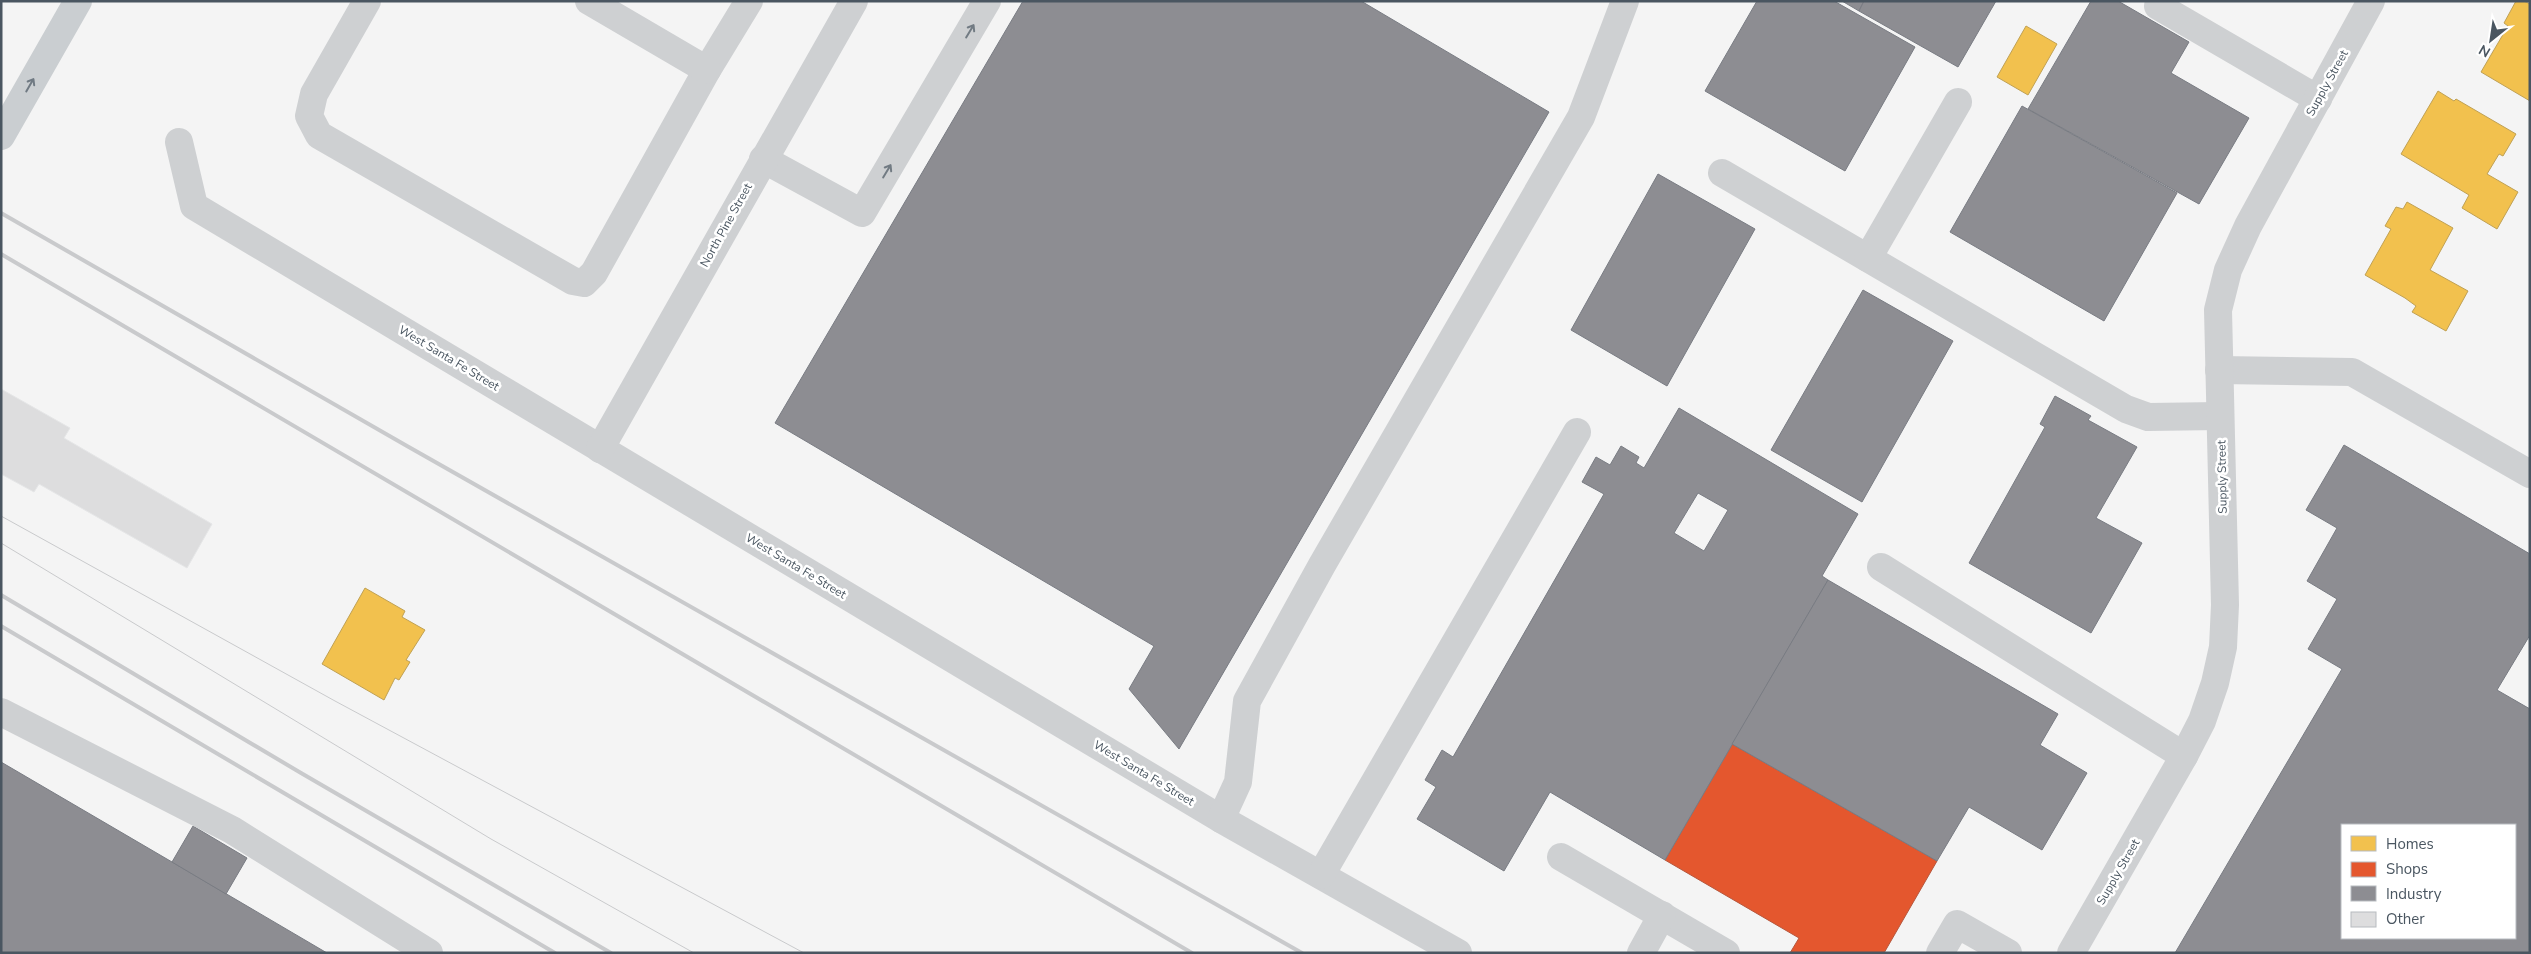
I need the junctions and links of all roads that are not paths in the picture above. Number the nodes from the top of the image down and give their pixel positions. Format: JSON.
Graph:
{"nodes":[{"id":1,"x":78,"y":1,"type":"edge"},
{"id":2,"x":589,"y":1,"type":"edge"},
{"id":3,"x":749,"y":1,"type":"edge"},
{"id":4,"x":854,"y":1,"type":"edge"},
{"id":5,"x":987,"y":1,"type":"edge"},
{"id":6,"x":1624,"y":1,"type":"edge"},
{"id":7,"x":2160,"y":1,"type":"edge"},
{"id":8,"x":2371,"y":1,"type":"edge"},
{"id":9,"x":359,"y":4,"type":"edge"},
{"id":10,"x":708,"y":70,"type":"junction"},
{"id":11,"x":2318,"y":99,"type":"junction"},
{"id":12,"x":1958,"y":102,"type":"dead end"},
{"id":13,"x":1,"y":136,"type":"edge"},
{"id":14,"x":179,"y":142,"type":"dead end"},
{"id":15,"x":764,"y":159,"type":"junction"},
{"id":16,"x":1722,"y":173,"type":"dead end"},
{"id":17,"x":1868,"y":258,"type":"junction"},
{"id":18,"x":2219,"y":370,"type":"junction"},
{"id":19,"x":2220,"y":416,"type":"junction"},
{"id":20,"x":1577,"y":432,"type":"dead end"},
{"id":21,"x":600,"y":449,"type":"junction"},
{"id":22,"x":2530,"y":474,"type":"edge"},
{"id":23,"x":1880,"y":567,"type":"dead end"},
{"id":24,"x":1,"y":712,"type":"edge"},
{"id":25,"x":2184,"y":756,"type":"junction"},
{"id":26,"x":1221,"y":819,"type":"junction"},
{"id":27,"x":1561,"y":857,"type":"dead end"},
{"id":28,"x":1321,"y":875,"type":"junction"},
{"id":29,"x":1662,"y":915,"type":"junction"},
{"id":30,"x":429,"y":953,"type":"edge"},
{"id":31,"x":1458,"y":953,"type":"edge"},
{"id":32,"x":1640,"y":953,"type":"edge"},
{"id":33,"x":1726,"y":953,"type":"edge"},
{"id":34,"x":1940,"y":953,"type":"edge"},
{"id":35,"x":2008,"y":953,"type":"edge"},
{"id":36,"x":2071,"y":953,"type":"edge"}],
"edges":[{"from":13,"to":1,"type":"main road","one_way":true},
{"from":2,"to":10,"type":"street"},
{"from":3,"to":10,"type":"street"},
{"from":4,"to":15,"type":"street","name":"North Pine Street"},
{"from":15,"to":5,"type":"street","one_way":true},
{"from":6,"to":26,"type":"street"},
{"from":7,"to":11,"type":"street"},
{"from":8,"to":11,"type":"street","name":"Supply Street"},
{"from":9,"to":10,"type":"street"},
{"from":11,"to":18,"type":"street","name":"Supply Street"},
{"from":12,"to":17,"type":"street"},
{"from":14,"to":21,"type":"street","name":"West Santa Fe Street"},
{"from":15,"to":21,"type":"street","name":"North Pine Street"},
{"from":16,"to":17,"type":"street"},
{"from":17,"to":19,"type":"street"},
{"from":18,"to":19,"type":"street","name":"Supply Street"},
{"from":18,"to":22,"type":"street"},
{"from":19,"to":25,"type":"street","name":"Supply Street"},
{"from":20,"to":28,"type":"street"},
{"from":21,"to":26,"type":"street","name":"West Santa Fe Street"},
{"from":23,"to":25,"type":"street"},
{"from":24,"to":30,"type":"street"},
{"from":25,"to":36,"type":"street","name":"Supply Street"},
{"from":26,"to":28,"type":"street","name":"West Santa Fe Street"},
{"from":27,"to":29,"type":"street"},
{"from":28,"to":31,"type":"street","name":"West Santa Fe Street"},
{"from":29,"to":32,"type":"street"},
{"from":29,"to":33,"type":"street"},
{"from":34,"to":35,"type":"street"}]}
